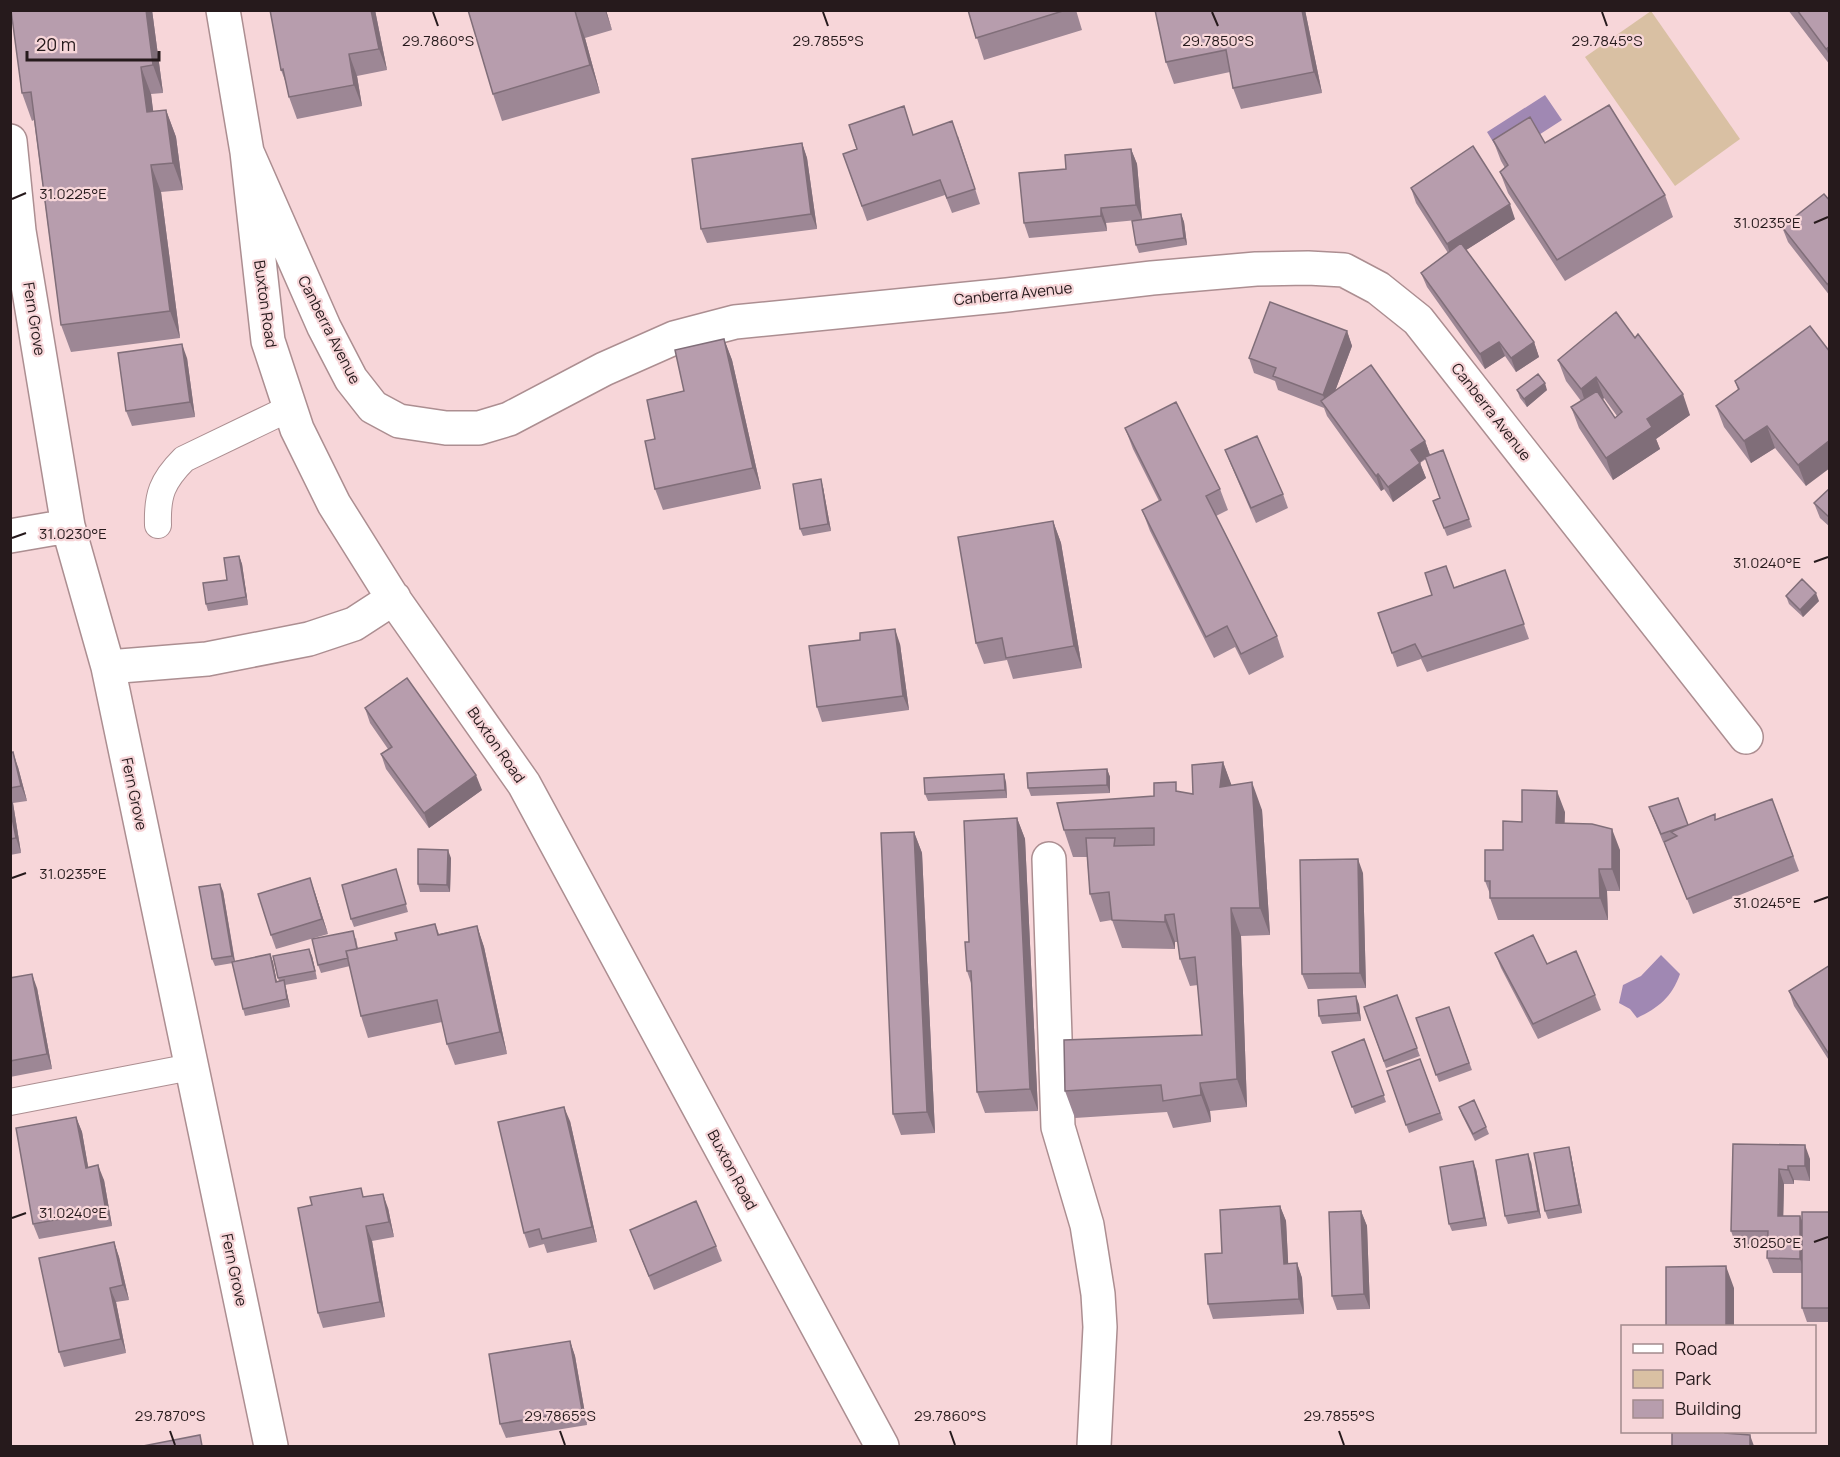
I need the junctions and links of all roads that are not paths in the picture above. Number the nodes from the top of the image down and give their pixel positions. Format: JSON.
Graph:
{"nodes":[{"id":1,"x":223,"y":10,"type":"edge"},
{"id":2,"x":10,"y":141,"type":"edge"},
{"id":3,"x":11,"y":149,"type":"edge"},
{"id":4,"x":247,"y":152,"type":"junction"},
{"id":5,"x":290,"y":408,"type":"junction"},
{"id":6,"x":158,"y":525,"type":"dead end"},
{"id":7,"x":68,"y":526,"type":"junction"},
{"id":8,"x":10,"y":536,"type":"edge"},
{"id":9,"x":394,"y":598,"type":"junction"},
{"id":10,"x":108,"y":667,"type":"junction"},
{"id":11,"x":1746,"y":737,"type":"dead end"},
{"id":12,"x":1049,"y":859,"type":"dead end"},
{"id":13,"x":191,"y":1067,"type":"junction"},
{"id":14,"x":10,"y":1102,"type":"edge"},
{"id":15,"x":271,"y":1446,"type":"edge"},
{"id":16,"x":882,"y":1446,"type":"edge"},
{"id":17,"x":1094,"y":1446,"type":"edge"}],
"edges":[{"from":1,"to":4,"type":"street","name":"Buxton Road"},
{"from":2,"to":3,"type":"street","name":"Fern Grove"},
{"from":3,"to":7,"type":"street","name":"Fern Grove"},
{"from":4,"to":5,"type":"street","name":"Buxton Road"},
{"from":4,"to":11,"type":"street","name":"Canberra Avenue"},
{"from":5,"to":6,"type":"lane"},
{"from":5,"to":9,"type":"street","name":"Buxton Road"},
{"from":7,"to":8,"type":"street"},
{"from":7,"to":10,"type":"street","name":"Fern Grove"},
{"from":9,"to":10,"type":"street"},
{"from":9,"to":16,"type":"street","name":"Buxton Road"},
{"from":10,"to":13,"type":"street","name":"Fern Grove"},
{"from":12,"to":17,"type":"street"},
{"from":13,"to":14,"type":"lane"},
{"from":13,"to":15,"type":"street","name":"Fern Grove"}]}
